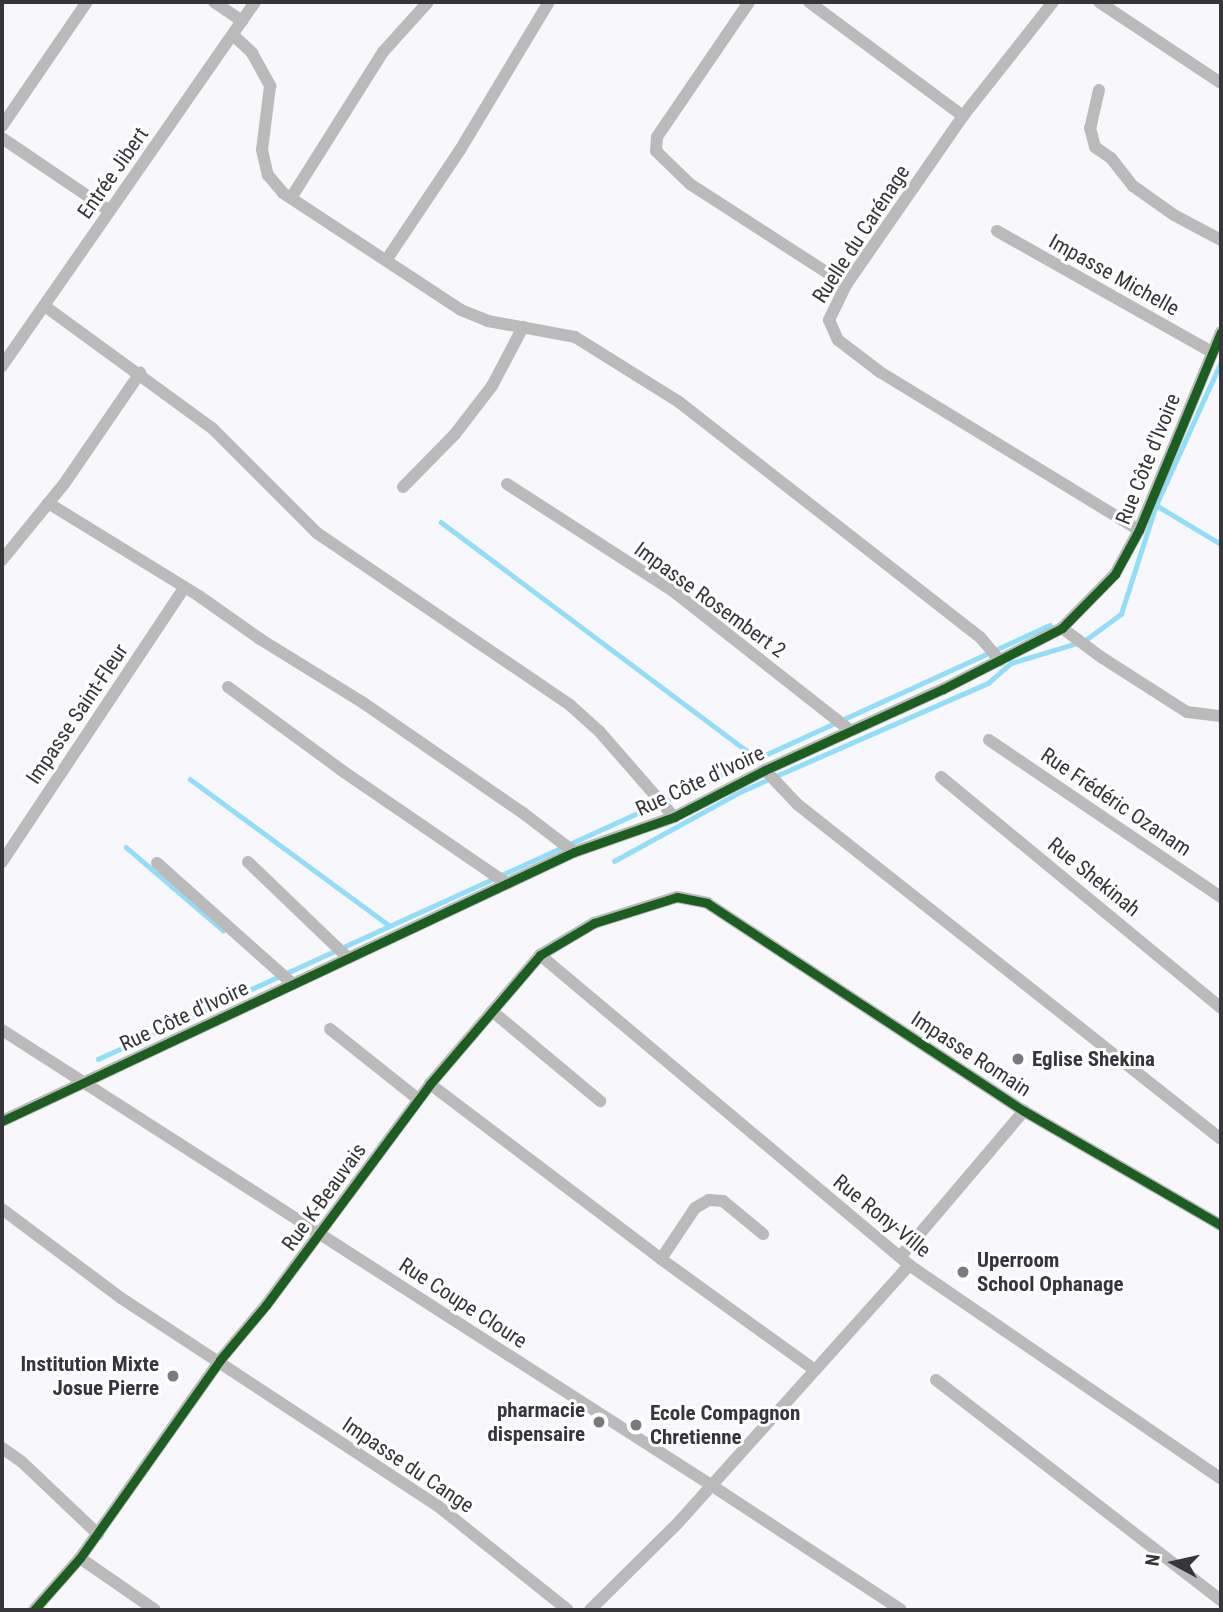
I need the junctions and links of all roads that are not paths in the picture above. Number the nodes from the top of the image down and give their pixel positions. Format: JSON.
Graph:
{"nodes":[{"id":1,"x":87,"y":2,"type":"edge"},
{"id":2,"x":214,"y":2,"type":"edge"},
{"id":3,"x":255,"y":2,"type":"edge"},
{"id":4,"x":428,"y":2,"type":"edge"},
{"id":5,"x":549,"y":2,"type":"edge"},
{"id":6,"x":749,"y":2,"type":"edge"},
{"id":7,"x":809,"y":2,"type":"edge"},
{"id":8,"x":1053,"y":2,"type":"edge"},
{"id":9,"x":1099,"y":2,"type":"edge"},
{"id":10,"x":242,"y":21,"type":"junction"},
{"id":11,"x":233,"y":35,"type":"junction"},
{"id":12,"x":1221,"y":83,"type":"edge"},
{"id":13,"x":1099,"y":90,"type":"dead end"},
{"id":14,"x":962,"y":116,"type":"junction"},
{"id":15,"x":2,"y":126,"type":"edge"},
{"id":16,"x":2,"y":138,"type":"edge"},
{"id":17,"x":291,"y":198,"type":"junction"},
{"id":18,"x":110,"y":211,"type":"junction"},
{"id":19,"x":997,"y":231,"type":"dead end"},
{"id":20,"x":1221,"y":240,"type":"edge"},
{"id":21,"x":387,"y":259,"type":"junction"},
{"id":22,"x":846,"y":285,"type":"junction"},
{"id":23,"x":46,"y":307,"type":"junction"},
{"id":24,"x":523,"y":327,"type":"junction"},
{"id":25,"x":1221,"y":331,"type":"edge"},
{"id":26,"x":1212,"y":352,"type":"junction"},
{"id":27,"x":2,"y":366,"type":"edge"},
{"id":28,"x":140,"y":373,"type":"junction"},
{"id":29,"x":507,"y":484,"type":"dead end"},
{"id":30,"x":403,"y":487,"type":"dead end"},
{"id":31,"x":48,"y":503,"type":"junction"},
{"id":32,"x":1139,"y":530,"type":"junction"},
{"id":33,"x":2,"y":560,"type":"edge"},
{"id":34,"x":185,"y":587,"type":"junction"},
{"id":35,"x":1067,"y":631,"type":"junction"},
{"id":36,"x":1000,"y":661,"type":"junction"},
{"id":37,"x":228,"y":687,"type":"dead end"},
{"id":38,"x":1221,"y":716,"type":"edge"},
{"id":39,"x":851,"y":731,"type":"junction"},
{"id":40,"x":989,"y":740,"type":"dead end"},
{"id":41,"x":765,"y":770,"type":"junction"},
{"id":42,"x":941,"y":777,"type":"dead end"},
{"id":43,"x":674,"y":817,"type":"junction"},
{"id":44,"x":574,"y":852,"type":"junction"},
{"id":45,"x":2,"y":862,"type":"edge"},
{"id":46,"x":248,"y":862,"type":"dead end"},
{"id":47,"x":157,"y":863,"type":"dead end"},
{"id":48,"x":506,"y":883,"type":"junction"},
{"id":49,"x":1221,"y":897,"type":"edge"},
{"id":50,"x":707,"y":903,"type":"joint"},
{"id":51,"x":540,"y":955,"type":"junction"},
{"id":52,"x":348,"y":958,"type":"junction"},
{"id":53,"x":293,"y":984,"type":"junction"},
{"id":54,"x":1221,"y":1008,"type":"edge"},
{"id":55,"x":492,"y":1011,"type":"junction"},
{"id":56,"x":330,"y":1029,"type":"dead end"},
{"id":57,"x":2,"y":1030,"type":"edge"},
{"id":58,"x":80,"y":1083,"type":"junction"},
{"id":59,"x":430,"y":1084,"type":"junction"},
{"id":60,"x":418,"y":1099,"type":"junction"},
{"id":61,"x":600,"y":1101,"type":"dead end"},
{"id":62,"x":1024,"y":1111,"type":"junction"},
{"id":63,"x":2,"y":1121,"type":"edge"},
{"id":64,"x":1221,"y":1139,"type":"edge"},
{"id":65,"x":2,"y":1209,"type":"edge"},
{"id":66,"x":1221,"y":1225,"type":"edge"},
{"id":67,"x":318,"y":1233,"type":"junction"},
{"id":68,"x":763,"y":1234,"type":"dead end"},
{"id":69,"x":661,"y":1259,"type":"junction"},
{"id":70,"x":905,"y":1261,"type":"junction"},
{"id":71,"x":220,"y":1360,"type":"junction"},
{"id":72,"x":815,"y":1370,"type":"junction"},
{"id":73,"x":936,"y":1380,"type":"dead end"},
{"id":74,"x":2,"y":1448,"type":"edge"},
{"id":75,"x":1221,"y":1479,"type":"edge"},
{"id":76,"x":711,"y":1485,"type":"junction"},
{"id":77,"x":98,"y":1534,"type":"junction"},
{"id":78,"x":80,"y":1558,"type":"junction"},
{"id":79,"x":1221,"y":1600,"type":"edge"},
{"id":80,"x":34,"y":1610,"type":"edge"},
{"id":81,"x":155,"y":1610,"type":"edge"},
{"id":82,"x":568,"y":1610,"type":"edge"},
{"id":83,"x":590,"y":1610,"type":"edge"},
{"id":84,"x":901,"y":1610,"type":"edge"}],
"edges":[{"from":1,"to":15,"type":"street"},
{"from":2,"to":10,"type":"street"},
{"from":3,"to":10,"type":"street","name":"Entrée Jibert"},
{"from":4,"to":17,"type":"street"},
{"from":5,"to":21,"type":"street"},
{"from":6,"to":22,"type":"street"},
{"from":7,"to":14,"type":"street"},
{"from":8,"to":14,"type":"street","name":"Ruelle du Carénage"},
{"from":9,"to":12,"type":"street"},
{"from":10,"to":11,"type":"street","name":"Entrée Jibert"},
{"from":11,"to":17,"type":"street"},
{"from":11,"to":18,"type":"street","name":"Entrée Jibert"},
{"from":13,"to":20,"type":"street"},
{"from":14,"to":22,"type":"street","name":"Ruelle du Carénage"},
{"from":16,"to":18,"type":"street"},
{"from":17,"to":21,"type":"street"},
{"from":18,"to":23,"type":"street","name":"Entrée Jibert"},
{"from":19,"to":26,"type":"street","name":"Impasse Michelle"},
{"from":21,"to":24,"type":"street"},
{"from":22,"to":32,"type":"street","name":"Ruelle du Carénage"},
{"from":23,"to":27,"type":"street","name":"Entrée Jibert"},
{"from":23,"to":28,"type":"street"},
{"from":24,"to":30,"type":"street"},
{"from":24,"to":36,"type":"street"},
{"from":25,"to":26,"type":"street","name":"Rue Côte d'Ivoire"},
{"from":26,"to":32,"type":"street","name":"Rue Côte d'Ivoire"},
{"from":28,"to":31,"type":"street"},
{"from":28,"to":43,"type":"street"},
{"from":29,"to":39,"type":"street","name":"Impasse Rosembert 2"},
{"from":31,"to":33,"type":"street"},
{"from":31,"to":34,"type":"street"},
{"from":32,"to":35,"type":"street","name":"Rue Côte d'Ivoire"},
{"from":34,"to":44,"type":"street"},
{"from":34,"to":45,"type":"street","name":"Impasse Saint-Fleur"},
{"from":35,"to":36,"type":"street","name":"Rue Côte d'Ivoire"},
{"from":35,"to":38,"type":"street"},
{"from":36,"to":39,"type":"street","name":"Rue Côte d'Ivoire"},
{"from":37,"to":48,"type":"street"},
{"from":39,"to":41,"type":"street","name":"Rue Côte d'Ivoire"},
{"from":40,"to":49,"type":"street","name":"Rue Frédéric Ozanam"},
{"from":41,"to":43,"type":"street","name":"Rue Côte d'Ivoire"},
{"from":41,"to":64,"type":"street"},
{"from":42,"to":54,"type":"street","name":"Rue Shekinah"},
{"from":43,"to":44,"type":"street","name":"Rue Côte d'Ivoire"},
{"from":44,"to":48,"type":"street","name":"Rue Côte d'Ivoire"},
{"from":46,"to":52,"type":"street"},
{"from":47,"to":53,"type":"street"},
{"from":48,"to":52,"type":"street","name":"Rue Côte d'Ivoire"},
{"from":50,"to":51,"type":"street","name":"Rue K-Beauvais"},
{"from":50,"to":62,"type":"street","name":"Impasse Romain"},
{"from":51,"to":55,"type":"street","name":"Rue K-Beauvais"},
{"from":51,"to":70,"type":"street","name":"Rue Rony-Ville"},
{"from":52,"to":53,"type":"street","name":"Rue Côte d'Ivoire"},
{"from":53,"to":58,"type":"street","name":"Rue Côte d'Ivoire"},
{"from":55,"to":59,"type":"street","name":"Rue K-Beauvais"},
{"from":55,"to":61,"type":"street"},
{"from":56,"to":60,"type":"street"},
{"from":57,"to":58,"type":"street","name":"Rue Coupe Cloure"},
{"from":58,"to":63,"type":"street","name":"Rue Côte d'Ivoire"},
{"from":58,"to":67,"type":"street","name":"Rue Coupe Cloure"},
{"from":59,"to":60,"type":"street","name":"Rue K-Beauvais"},
{"from":59,"to":69,"type":"street"},
{"from":60,"to":67,"type":"street","name":"Rue K-Beauvais"},
{"from":62,"to":66,"type":"street","name":"Impasse Romain"},
{"from":62,"to":70,"type":"street"},
{"from":65,"to":71,"type":"street","name":"Impasse du Cange"},
{"from":67,"to":71,"type":"street","name":"Rue K-Beauvais"},
{"from":67,"to":76,"type":"street","name":"Rue Coupe Cloure"},
{"from":68,"to":69,"type":"street"},
{"from":69,"to":72,"type":"street"},
{"from":70,"to":72,"type":"street"},
{"from":70,"to":75,"type":"street","name":"Rue Rony-Ville"},
{"from":71,"to":77,"type":"street","name":"Rue K-Beauvais"},
{"from":71,"to":82,"type":"street","name":"Impasse du Cange"},
{"from":72,"to":76,"type":"street"},
{"from":73,"to":79,"type":"street"},
{"from":74,"to":77,"type":"street"},
{"from":76,"to":83,"type":"street"},
{"from":76,"to":84,"type":"street","name":"Rue Coupe Cloure"},
{"from":77,"to":78,"type":"street","name":"Rue K-Beauvais"},
{"from":78,"to":80,"type":"street","name":"Rue K-Beauvais"},
{"from":78,"to":81,"type":"street"}]}
